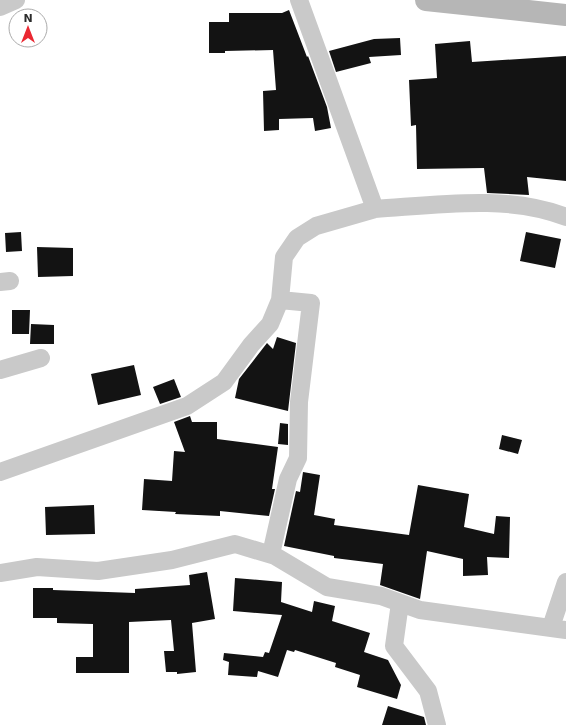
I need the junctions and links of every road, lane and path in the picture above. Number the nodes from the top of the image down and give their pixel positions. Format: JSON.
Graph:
{"nodes":[{"id":1,"x":16,"y":0,"type":"edge"},
{"id":2,"x":299,"y":0,"type":"edge"},
{"id":3,"x":426,"y":0,"type":"edge"},
{"id":4,"x":0,"y":7,"type":"edge"},
{"id":5,"x":566,"y":15,"type":"edge"},
{"id":6,"x":375,"y":209,"type":"junction"},
{"id":7,"x":566,"y":217,"type":"edge"},
{"id":8,"x":280,"y":300,"type":"junction"},
{"id":9,"x":42,"y":358,"type":"dead end"},
{"id":10,"x":0,"y":370,"type":"edge"},
{"id":11,"x":0,"y":472,"type":"edge"},
{"id":12,"x":271,"y":554,"type":"junction"},
{"id":13,"x":0,"y":573,"type":"edge"},
{"id":14,"x":566,"y":582,"type":"edge"},
{"id":15,"x":400,"y":603,"type":"junction"},
{"id":16,"x":558,"y":629,"type":"edge"},
{"id":17,"x":437,"y":725,"type":"edge"}],
"edges":[{"from":1,"to":4,"type":"street"},
{"from":2,"to":6,"type":"street"},
{"from":3,"to":5,"type":"main road"},
{"from":6,"to":7,"type":"street"},
{"from":6,"to":8,"type":"street"},
{"from":8,"to":11,"type":"street"},
{"from":8,"to":12,"type":"street"},
{"from":9,"to":10,"type":"street"},
{"from":12,"to":13,"type":"street"},
{"from":12,"to":15,"type":"street"},
{"from":14,"to":16,"type":"street"},
{"from":15,"to":16,"type":"street"},
{"from":15,"to":17,"type":"street"}]}
